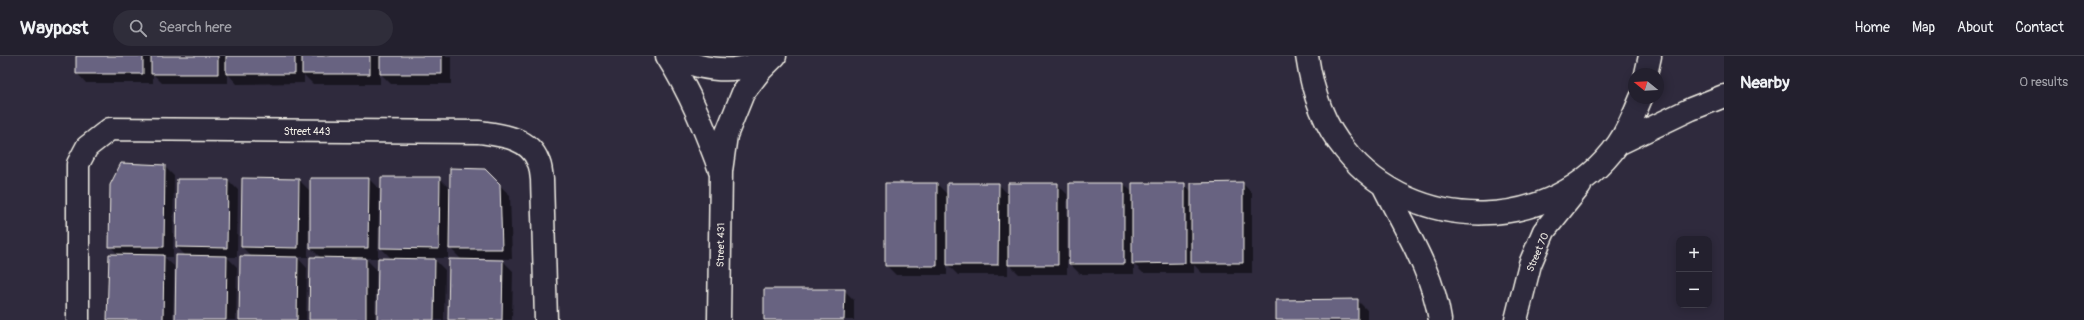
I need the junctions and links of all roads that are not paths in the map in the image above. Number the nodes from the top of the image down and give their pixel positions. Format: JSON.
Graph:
{"nodes":[{"id":1,"x":667,"y":56,"type":"edge"},
{"id":2,"x":678,"y":56,"type":"edge"},
{"id":3,"x":770,"y":56,"type":"edge"},
{"id":4,"x":775,"y":56,"type":"edge"},
{"id":5,"x":1307,"y":56,"type":"edge"},
{"id":6,"x":1650,"y":56,"type":"edge"},
{"id":7,"x":1647,"y":68,"type":"edge"},
{"id":8,"x":1724,"y":96,"type":"edge"},
{"id":9,"x":1638,"y":104,"type":"edge"},
{"id":10,"x":1618,"y":144,"type":"junction"},
{"id":11,"x":721,"y":171,"type":"junction"},
{"id":12,"x":1590,"y":173,"type":"junction"},
{"id":13,"x":1383,"y":185,"type":"junction"},
{"id":14,"x":78,"y":320,"type":"edge"},
{"id":15,"x":546,"y":320,"type":"edge"},
{"id":16,"x":719,"y":320,"type":"edge"},
{"id":17,"x":1440,"y":320,"type":"edge"},
{"id":18,"x":1516,"y":320,"type":"edge"}],
"edges":[{"from":1,"to":11,"type":"street","name":"Street 431"},
{"from":2,"to":3,"type":"street"},
{"from":4,"to":11,"type":"street","name":"Street 431"},
{"from":5,"to":13,"type":"street"},
{"from":6,"to":7,"type":"street"},
{"from":8,"to":10,"type":"street"},
{"from":9,"to":10,"type":"street"},
{"from":10,"to":12,"type":"street"},
{"from":11,"to":16,"type":"street","name":"Street 431"},
{"from":12,"to":13,"type":"street"},
{"from":12,"to":18,"type":"street","name":"Street 70"},
{"from":13,"to":17,"type":"street"},
{"from":14,"to":15,"type":"street","name":"Street 443"}]}
